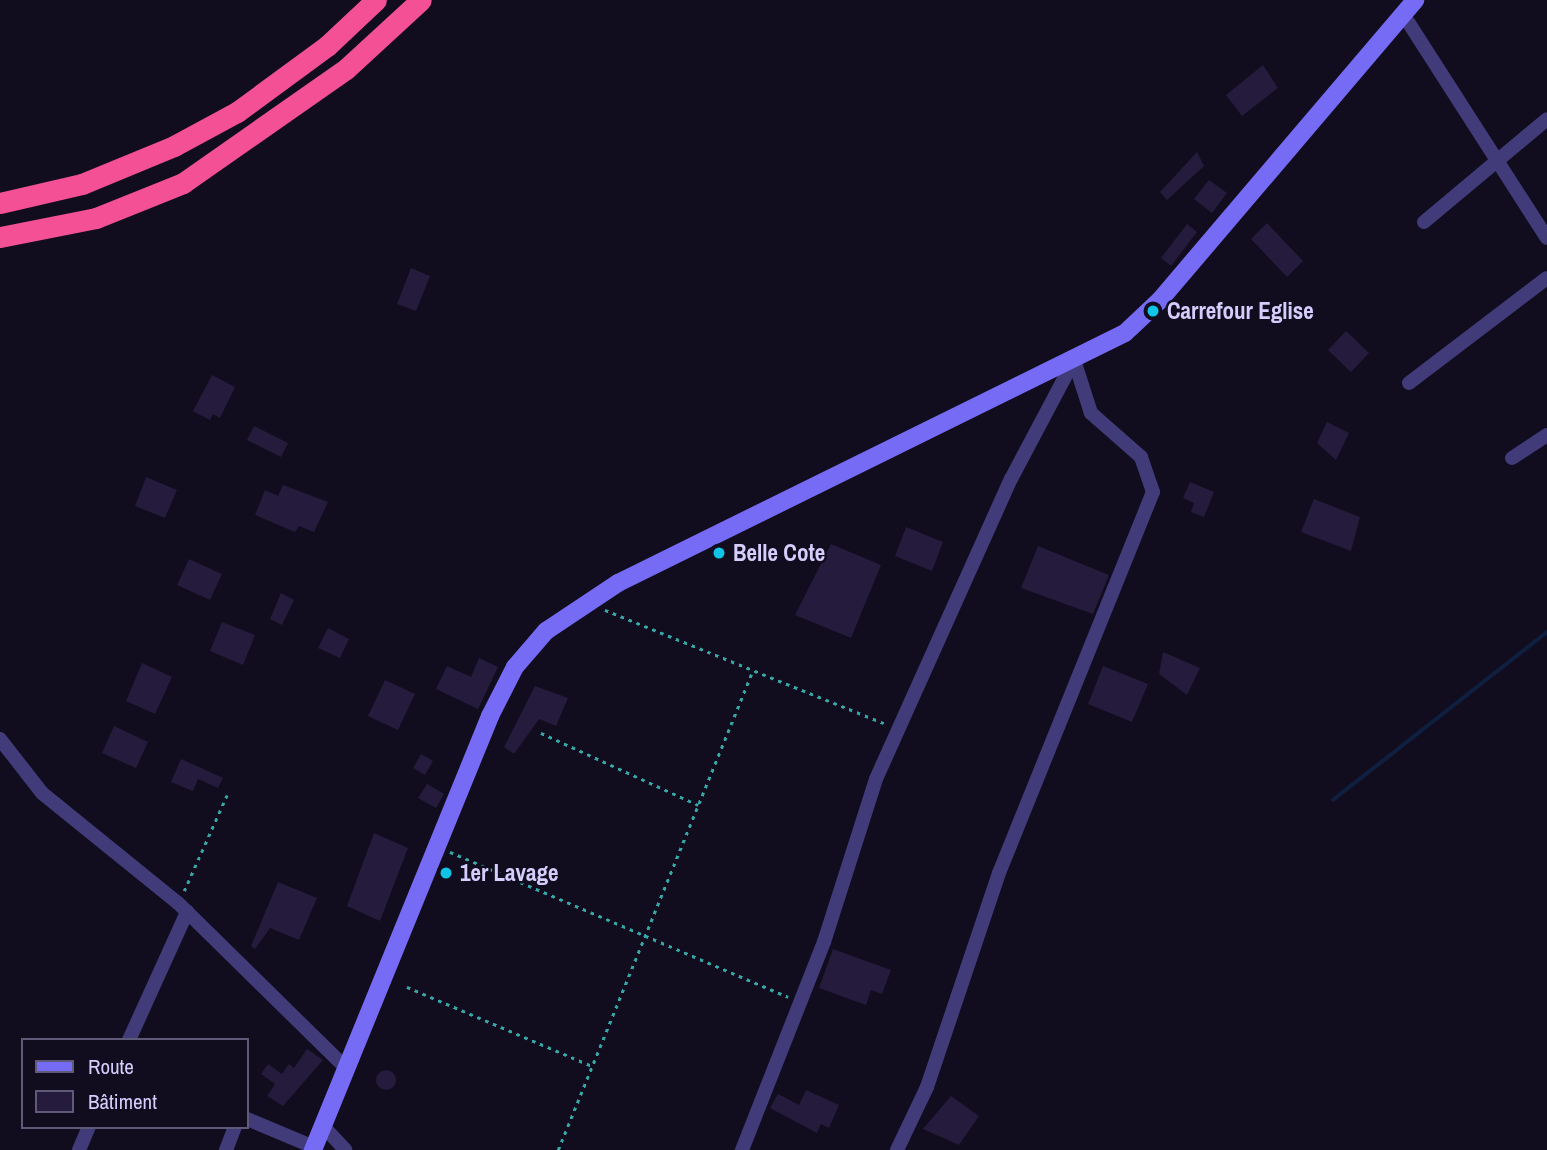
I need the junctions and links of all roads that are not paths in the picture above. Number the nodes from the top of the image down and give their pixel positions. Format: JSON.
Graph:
{"nodes":[{"id":1,"x":376,"y":0,"type":"edge"},
{"id":2,"x":421,"y":0,"type":"edge"},
{"id":3,"x":1415,"y":0,"type":"edge"},
{"id":4,"x":1403,"y":15,"type":"junction"},
{"id":5,"x":1547,"y":119,"type":"edge"},
{"id":6,"x":1497,"y":160,"type":"junction"},
{"id":7,"x":0,"y":203,"type":"edge"},
{"id":8,"x":1424,"y":222,"type":"dead end"},
{"id":9,"x":0,"y":237,"type":"edge"},
{"id":10,"x":1547,"y":238,"type":"edge"},
{"id":11,"x":1547,"y":278,"type":"edge"},
{"id":12,"x":1074,"y":360,"type":"junction"},
{"id":13,"x":1409,"y":383,"type":"dead end"},
{"id":14,"x":1547,"y":435,"type":"edge"},
{"id":15,"x":1512,"y":458,"type":"dead end"},
{"id":16,"x":0,"y":739,"type":"edge"},
{"id":17,"x":183,"y":907,"type":"junction"},
{"id":18,"x":130,"y":1038,"type":"edge"},
{"id":19,"x":347,"y":1069,"type":"junction"},
{"id":20,"x":248,"y":1119,"type":"edge"},
{"id":21,"x":323,"y":1126,"type":"junction"},
{"id":22,"x":88,"y":1129,"type":"edge"},
{"id":23,"x":234,"y":1129,"type":"edge"},
{"id":24,"x":314,"y":1148,"type":"edge"},
{"id":25,"x":79,"y":1150,"type":"edge"},
{"id":26,"x":226,"y":1150,"type":"edge"},
{"id":27,"x":345,"y":1150,"type":"edge"},
{"id":28,"x":742,"y":1150,"type":"edge"},
{"id":29,"x":897,"y":1150,"type":"edge"}],
"edges":[{"from":1,"to":7,"type":"highway"},
{"from":2,"to":9,"type":"highway"},
{"from":3,"to":4,"type":"street"},
{"from":4,"to":6,"type":"street"},
{"from":4,"to":12,"type":"street"},
{"from":5,"to":6,"type":"street"},
{"from":6,"to":8,"type":"street"},
{"from":6,"to":10,"type":"street"},
{"from":11,"to":13,"type":"street"},
{"from":12,"to":19,"type":"street"},
{"from":12,"to":28,"type":"street"},
{"from":12,"to":29,"type":"street"},
{"from":14,"to":15,"type":"street"},
{"from":16,"to":17,"type":"street"},
{"from":17,"to":18,"type":"street"},
{"from":17,"to":19,"type":"street"},
{"from":19,"to":21,"type":"street"},
{"from":20,"to":24,"type":"street"},
{"from":21,"to":24,"type":"street"},
{"from":21,"to":27,"type":"street"},
{"from":22,"to":25,"type":"street"},
{"from":23,"to":26,"type":"street"}]}
